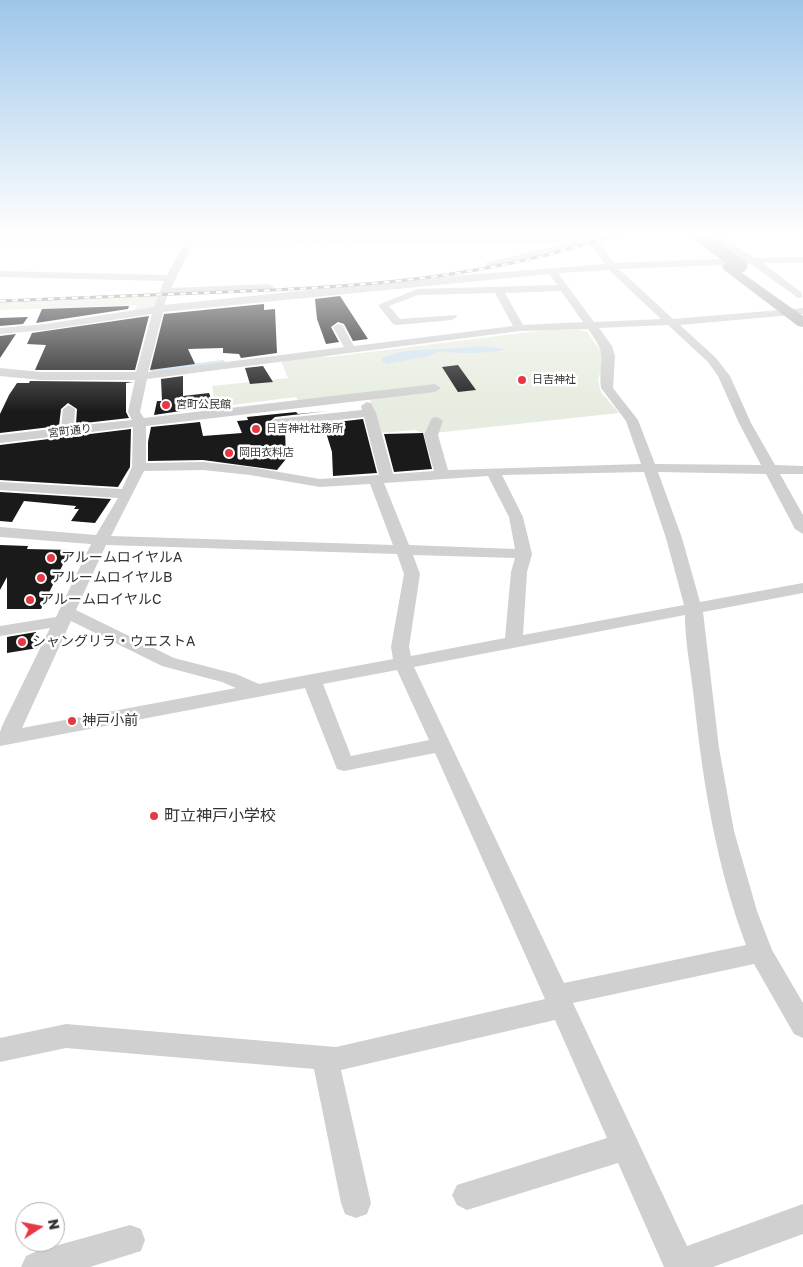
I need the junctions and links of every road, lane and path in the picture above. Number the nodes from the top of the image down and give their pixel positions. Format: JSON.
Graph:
{"nodes":[{"id":1,"x":163,"y":293,"type":"edge"},
{"id":2,"x":317,"y":293,"type":"edge"},
{"id":3,"x":414,"y":293,"type":"edge"},
{"id":4,"x":420,"y":293,"type":"edge"},
{"id":5,"x":484,"y":293,"type":"edge"},
{"id":6,"x":500,"y":293,"type":"edge"},
{"id":7,"x":566,"y":293,"type":"edge"},
{"id":8,"x":639,"y":293,"type":"edge"},
{"id":9,"x":769,"y":293,"type":"edge"},
{"id":10,"x":779,"y":293,"type":"edge"},
{"id":11,"x":794,"y":293,"type":"edge"},
{"id":12,"x":798,"y":295,"type":"dead end"},
{"id":13,"x":446,"y":304,"type":"junction"},
{"id":14,"x":157,"y":310,"type":"junction"},
{"id":15,"x":803,"y":311,"type":"edge"},
{"id":16,"x":788,"y":312,"type":"junction"},
{"id":17,"x":671,"y":322,"type":"junction"},
{"id":18,"x":803,"y":323,"type":"edge"},
{"id":19,"x":592,"y":326,"type":"junction"},
{"id":20,"x":338,"y":327,"type":"dead end"},
{"id":21,"x":520,"y":328,"type":"junction"},
{"id":22,"x":0,"y":331,"type":"edge"},
{"id":23,"x":462,"y":337,"type":"junction"},
{"id":24,"x":351,"y":350,"type":"junction"},
{"id":25,"x":0,"y":372,"type":"edge"},
{"id":26,"x":143,"y":376,"type":"junction"},
{"id":27,"x":435,"y":388,"type":"dead end"},
{"id":28,"x":69,"y":409,"type":"dead end"},
{"id":29,"x":437,"y":421,"type":"dead end"},
{"id":30,"x":140,"y":423,"type":"junction"},
{"id":31,"x":275,"y":423,"type":"dead end"},
{"id":32,"x":67,"y":431,"type":"junction"},
{"id":33,"x":0,"y":439,"type":"edge"},
{"id":34,"x":139,"y":467,"type":"junction"},
{"id":35,"x":648,"y":468,"type":"junction"},
{"id":36,"x":771,"y":470,"type":"junction"},
{"id":37,"x":803,"y":470,"type":"edge"},
{"id":38,"x":493,"y":471,"type":"junction"},
{"id":39,"x":442,"y":473,"type":"junction"},
{"id":40,"x":382,"y":479,"type":"junction"},
{"id":41,"x":0,"y":486,"type":"edge"},
{"id":42,"x":127,"y":494,"type":"junction"},
{"id":43,"x":803,"y":530,"type":"edge"},
{"id":44,"x":0,"y":532,"type":"edge"},
{"id":45,"x":101,"y":540,"type":"junction"},
{"id":46,"x":402,"y":549,"type":"junction"},
{"id":47,"x":524,"y":554,"type":"junction"},
{"id":48,"x":803,"y":588,"type":"edge"},
{"id":49,"x":694,"y":609,"type":"junction"},
{"id":50,"x":64,"y":616,"type":"junction"},
{"id":51,"x":0,"y":631,"type":"edge"},
{"id":52,"x":514,"y":642,"type":"junction"},
{"id":53,"x":403,"y":664,"type":"junction"},
{"id":54,"x":312,"y":681,"type":"junction"},
{"id":55,"x":258,"y":691,"type":"junction"},
{"id":56,"x":5,"y":738,"type":"edge"},
{"id":57,"x":442,"y":745,"type":"junction"},
{"id":58,"x":760,"y":952,"type":"junction"},
{"id":59,"x":559,"y":1001,"type":"junction"},
{"id":60,"x":803,"y":1026,"type":"edge"},
{"id":61,"x":0,"y":1050,"type":"edge"},
{"id":62,"x":325,"y":1058,"type":"junction"},
{"id":63,"x":625,"y":1147,"type":"junction"},
{"id":64,"x":467,"y":1195,"type":"dead end"},
{"id":65,"x":356,"y":1203,"type":"dead end"},
{"id":66,"x":803,"y":1220,"type":"edge"},
{"id":67,"x":130,"y":1240,"type":"dead end"},
{"id":68,"x":680,"y":1265,"type":"edge"},
{"id":69,"x":37,"y":1267,"type":"edge"}],
"edges":[{"from":1,"to":14,"type":"street"},
{"from":2,"to":14,"type":"street"},
{"from":3,"to":13,"type":"street"},
{"from":4,"to":13,"type":"street"},
{"from":5,"to":13,"type":"street"},
{"from":6,"to":21,"type":"street"},
{"from":7,"to":19,"type":"street"},
{"from":8,"to":17,"type":"street"},
{"from":9,"to":16,"type":"main road"},
{"from":10,"to":15,"type":"main road"},
{"from":11,"to":12,"type":"street"},
{"from":13,"to":23,"type":"street"},
{"from":14,"to":22,"type":"street"},
{"from":14,"to":26,"type":"street"},
{"from":15,"to":16,"type":"street"},
{"from":16,"to":17,"type":"street"},
{"from":16,"to":18,"type":"main road"},
{"from":17,"to":19,"type":"street"},
{"from":17,"to":36,"type":"street"},
{"from":19,"to":21,"type":"street"},
{"from":19,"to":35,"type":"street"},
{"from":20,"to":24,"type":"street"},
{"from":21,"to":23,"type":"street"},
{"from":23,"to":24,"type":"street"},
{"from":24,"to":26,"type":"street"},
{"from":25,"to":26,"type":"street"},
{"from":26,"to":30,"type":"street"},
{"from":27,"to":30,"type":"street","name":"宮町通り"},
{"from":28,"to":32,"type":"street"},
{"from":29,"to":39,"type":"street"},
{"from":30,"to":32,"type":"street","name":"宮町通り"},
{"from":30,"to":34,"type":"street"},
{"from":31,"to":40,"type":"street"},
{"from":32,"to":33,"type":"street","name":"宮町通り"},
{"from":34,"to":40,"type":"street"},
{"from":34,"to":42,"type":"street"},
{"from":35,"to":36,"type":"street"},
{"from":35,"to":38,"type":"street"},
{"from":35,"to":49,"type":"street"},
{"from":36,"to":37,"type":"street"},
{"from":36,"to":43,"type":"street"},
{"from":38,"to":39,"type":"street"},
{"from":38,"to":47,"type":"street"},
{"from":39,"to":40,"type":"street"},
{"from":40,"to":46,"type":"street"},
{"from":41,"to":42,"type":"street"},
{"from":42,"to":45,"type":"street"},
{"from":44,"to":45,"type":"street"},
{"from":45,"to":46,"type":"street"},
{"from":45,"to":50,"type":"street"},
{"from":46,"to":47,"type":"street"},
{"from":46,"to":53,"type":"street"},
{"from":47,"to":52,"type":"street"},
{"from":48,"to":49,"type":"street"},
{"from":49,"to":52,"type":"street"},
{"from":49,"to":58,"type":"street"},
{"from":50,"to":51,"type":"street"},
{"from":50,"to":55,"type":"street"},
{"from":50,"to":56,"type":"street"},
{"from":52,"to":53,"type":"street"},
{"from":53,"to":54,"type":"street"},
{"from":53,"to":57,"type":"street"},
{"from":54,"to":55,"type":"street"},
{"from":54,"to":57,"type":"street"},
{"from":55,"to":56,"type":"street"},
{"from":57,"to":59,"type":"street"},
{"from":58,"to":59,"type":"street"},
{"from":58,"to":60,"type":"street"},
{"from":59,"to":62,"type":"street"},
{"from":59,"to":63,"type":"street"},
{"from":61,"to":62,"type":"street"},
{"from":62,"to":65,"type":"street"},
{"from":63,"to":64,"type":"street"},
{"from":63,"to":68,"type":"street"},
{"from":66,"to":68,"type":"street"},
{"from":67,"to":69,"type":"street"}]}
